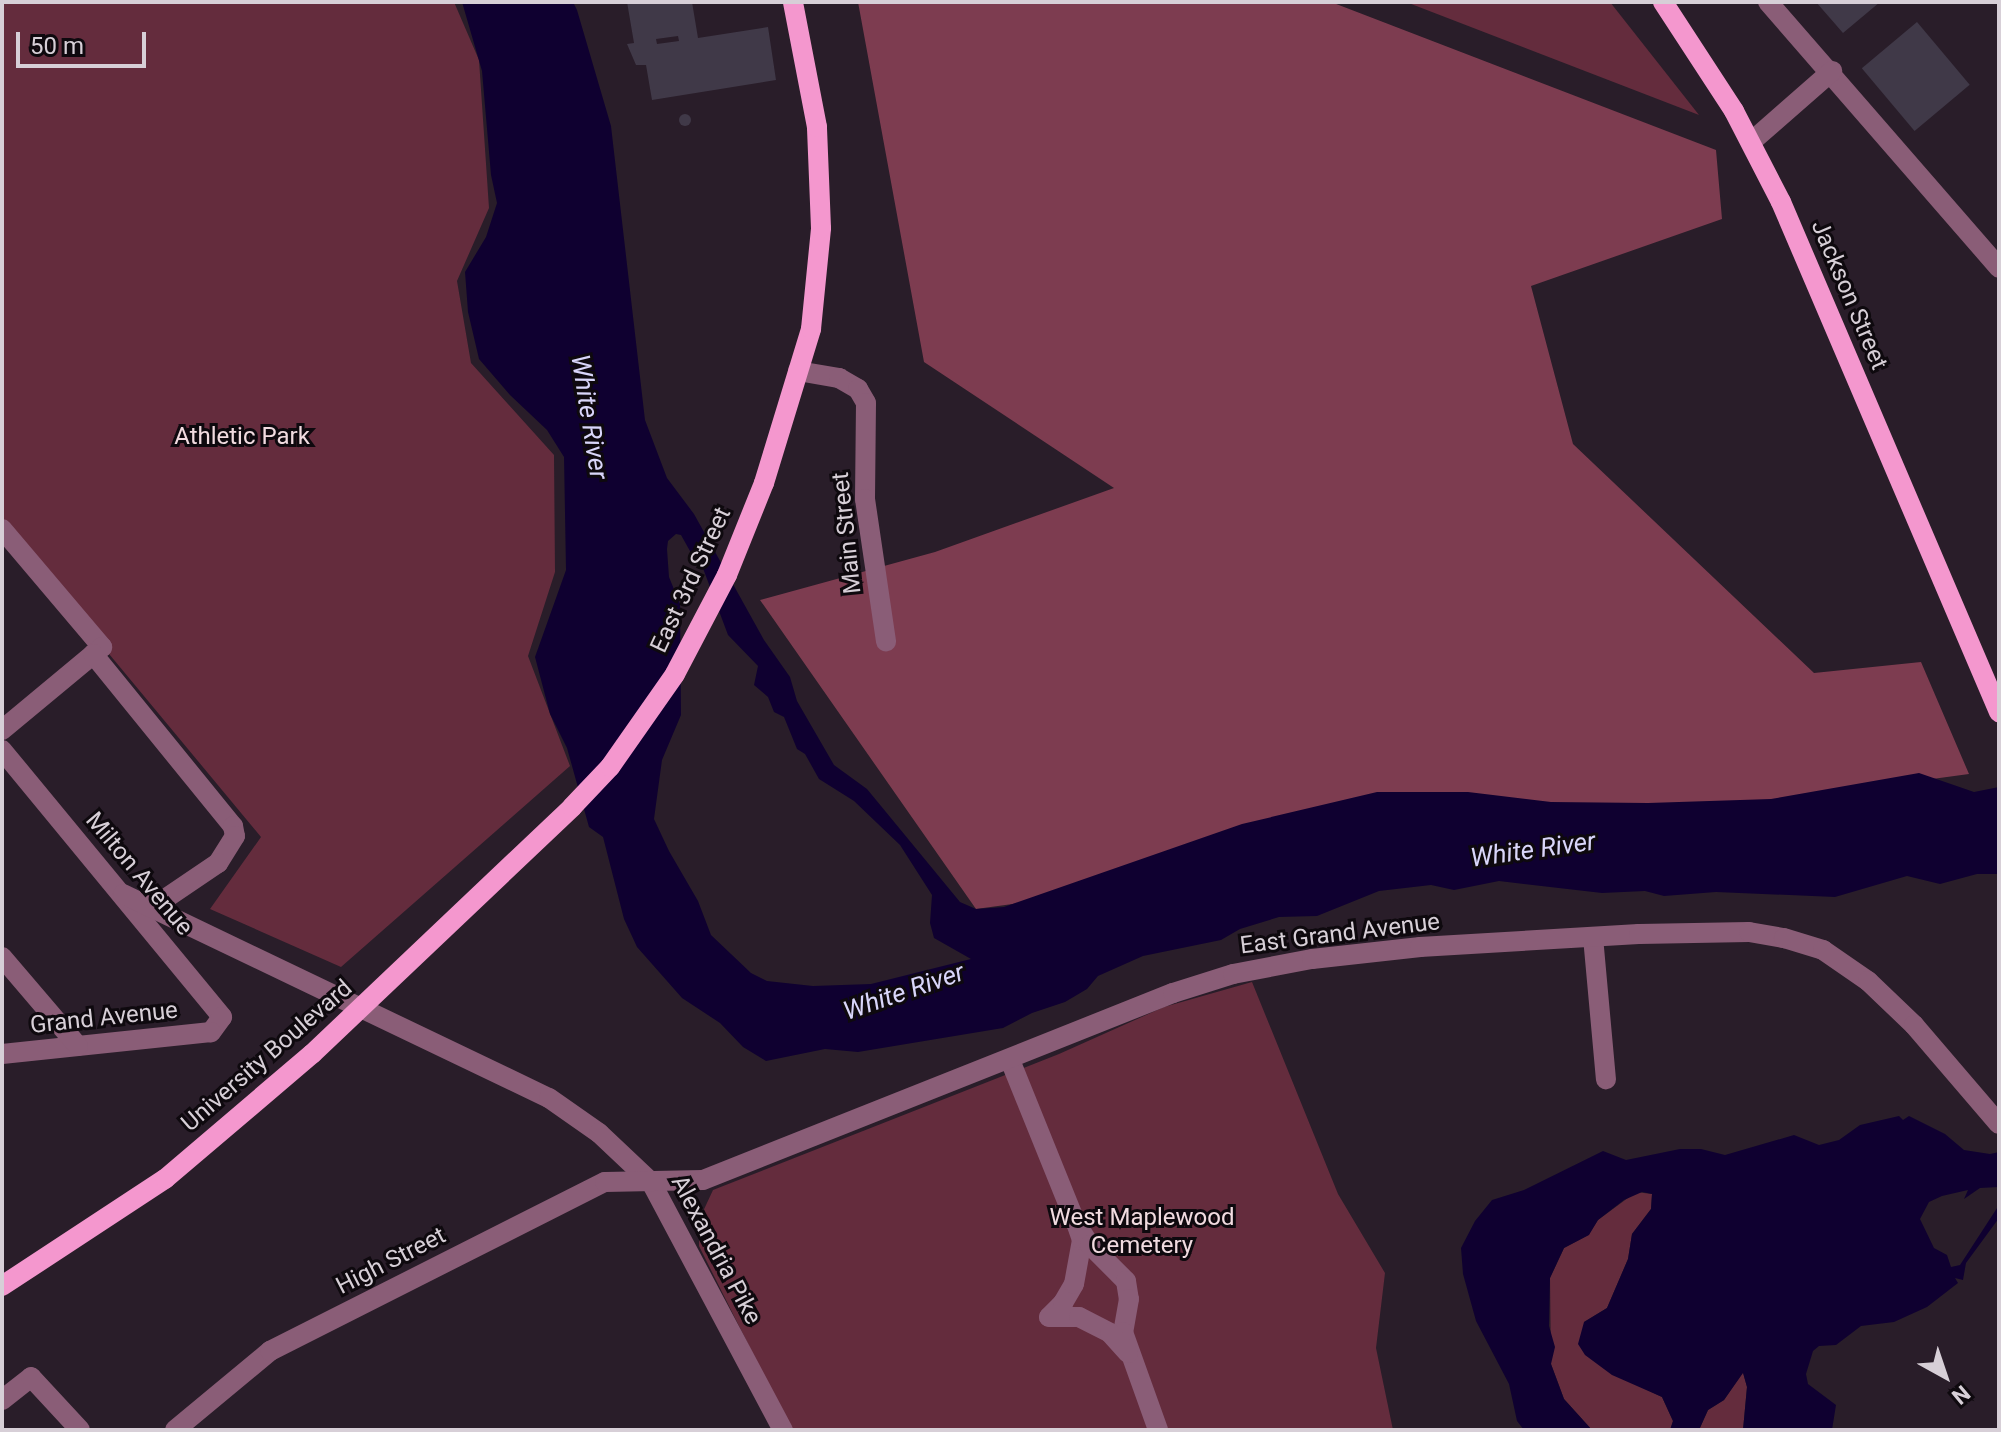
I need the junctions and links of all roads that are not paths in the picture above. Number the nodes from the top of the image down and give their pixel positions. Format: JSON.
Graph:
{"nodes":[{"id":1,"x":793,"y":2,"type":"edge"},
{"id":2,"x":1663,"y":2,"type":"edge"},
{"id":3,"x":1768,"y":2,"type":"edge"},
{"id":4,"x":1832,"y":71,"type":"junction"},
{"id":5,"x":1751,"y":142,"type":"junction"},
{"id":6,"x":1999,"y":268,"type":"edge"},
{"id":7,"x":798,"y":371,"type":"junction"},
{"id":8,"x":2,"y":529,"type":"edge"},
{"id":9,"x":886,"y":641,"type":"dead end"},
{"id":10,"x":97,"y":651,"type":"junction"},
{"id":11,"x":1999,"y":712,"type":"edge"},
{"id":12,"x":2,"y":730,"type":"edge"},
{"id":13,"x":2,"y":750,"type":"edge"},
{"id":14,"x":543,"y":835,"type":"joint"},
{"id":15,"x":123,"y":894,"type":"junction"},
{"id":16,"x":150,"y":909,"type":"junction"},
{"id":17,"x":1593,"y":937,"type":"junction"},
{"id":18,"x":2,"y":957,"type":"edge"},
{"id":19,"x":361,"y":1009,"type":"junction"},
{"id":20,"x":211,"y":1032,"type":"joint"},
{"id":21,"x":78,"y":1046,"type":"junction"},
{"id":22,"x":2,"y":1054,"type":"edge"},
{"id":23,"x":1010,"y":1060,"type":"junction"},
{"id":24,"x":1606,"y":1079,"type":"dead end"},
{"id":25,"x":1995,"y":1119,"type":"edge"},
{"id":26,"x":651,"y":1182,"type":"junction"},
{"id":27,"x":1076,"y":1223,"type":"junction"},
{"id":28,"x":2,"y":1286,"type":"edge"},
{"id":29,"x":1129,"y":1354,"type":"junction"},
{"id":30,"x":2,"y":1400,"type":"edge"},
{"id":31,"x":80,"y":1430,"type":"edge"},
{"id":32,"x":175,"y":1430,"type":"edge"},
{"id":33,"x":783,"y":1430,"type":"edge"},
{"id":34,"x":1158,"y":1430,"type":"edge"}],
"edges":[{"from":1,"to":7,"type":"main road","name":"East 3rd Street"},
{"from":2,"to":5,"type":"main road","name":"Jackson Street"},
{"from":3,"to":4,"type":"street"},
{"from":4,"to":5,"type":"street"},
{"from":4,"to":6,"type":"street"},
{"from":5,"to":11,"type":"main road","name":"Jackson Street"},
{"from":7,"to":9,"type":"street","name":"Main Street"},
{"from":7,"to":14,"type":"main road","name":"East 3rd Street"},
{"from":8,"to":10,"type":"street"},
{"from":10,"to":12,"type":"street"},
{"from":10,"to":16,"type":"street"},
{"from":13,"to":15,"type":"street","name":"Milton Avenue"},
{"from":14,"to":19,"type":"main road","name":"University Boulevard"},
{"from":15,"to":16,"type":"street","name":"Alexandria Pike"},
{"from":15,"to":20,"type":"street","name":"Milton Avenue"},
{"from":16,"to":19,"type":"street","name":"Alexandria Pike"},
{"from":17,"to":23,"type":"street","name":"East Grand Avenue"},
{"from":17,"to":24,"type":"street"},
{"from":17,"to":25,"type":"street","name":"East Grand Avenue"},
{"from":18,"to":21,"type":"street"},
{"from":19,"to":26,"type":"street","name":"Alexandria Pike"},
{"from":19,"to":28,"type":"main road","name":"University Boulevard"},
{"from":20,"to":21,"type":"street","name":"Grand Avenue"},
{"from":21,"to":22,"type":"street","name":"Grand Avenue"},
{"from":23,"to":26,"type":"street","name":"East Grand Avenue"},
{"from":23,"to":27,"type":"street"},
{"from":26,"to":32,"type":"street","name":"High Street"},
{"from":26,"to":33,"type":"street","name":"Alexandria Pike"},
{"from":27,"to":29,"type":"street"},
{"from":27,"to":29,"type":"street"},
{"from":29,"to":34,"type":"street"},
{"from":30,"to":31,"type":"street"}]}
